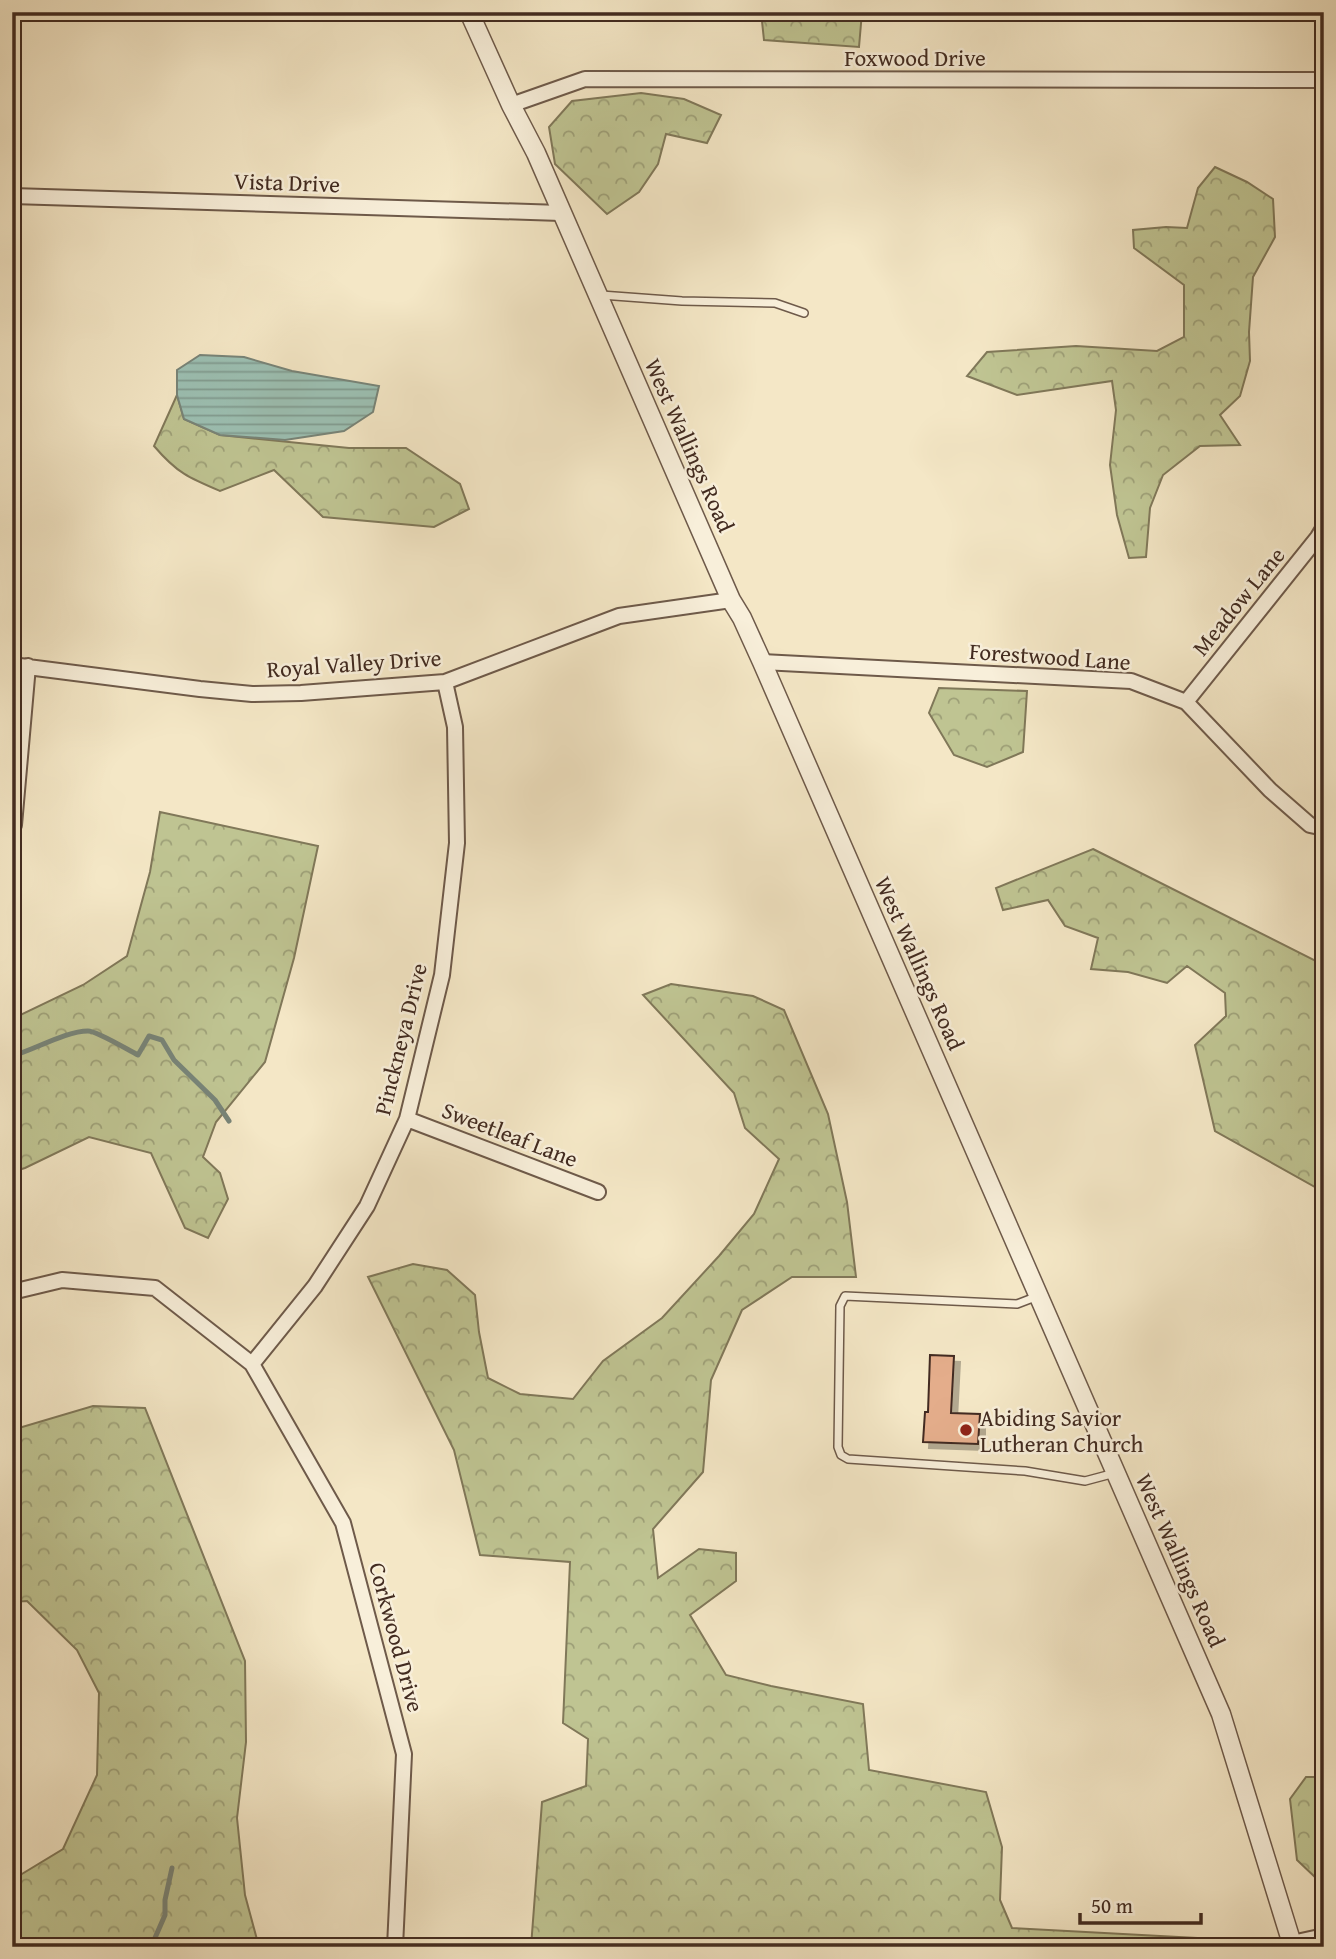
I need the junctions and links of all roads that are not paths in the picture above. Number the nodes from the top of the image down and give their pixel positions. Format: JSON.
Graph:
{"nodes":[{"id":1,"x":469,"y":12,"type":"edge"},
{"id":2,"x":1324,"y":80,"type":"edge"},
{"id":3,"x":511,"y":104,"type":"junction"},
{"id":4,"x":12,"y":196,"type":"edge"},
{"id":5,"x":561,"y":213,"type":"junction"},
{"id":6,"x":597,"y":295,"type":"junction"},
{"id":7,"x":804,"y":313,"type":"dead end"},
{"id":8,"x":1324,"y":527,"type":"edge"},
{"id":9,"x":731,"y":600,"type":"junction"},
{"id":10,"x":762,"y":662,"type":"junction"},
{"id":11,"x":12,"y":665,"type":"edge"},
{"id":12,"x":28,"y":666,"type":"junction"},
{"id":13,"x":444,"y":682,"type":"junction"},
{"id":14,"x":1186,"y":702,"type":"junction"},
{"id":15,"x":12,"y":828,"type":"edge"},
{"id":16,"x":1324,"y":828,"type":"edge"},
{"id":17,"x":407,"y":1119,"type":"junction"},
{"id":18,"x":598,"y":1192,"type":"dead end"},
{"id":19,"x":12,"y":1292,"type":"edge"},
{"id":20,"x":1039,"y":1296,"type":"junction"},
{"id":21,"x":252,"y":1364,"type":"junction"},
{"id":22,"x":1116,"y":1473,"type":"junction"},
{"id":23,"x":1324,"y":1936,"type":"edge"},
{"id":24,"x":1293,"y":1945,"type":"edge"},
{"id":25,"x":395,"y":1947,"type":"edge"}],
"edges":[{"from":1,"to":3,"type":"street","name":"West Wallings Road"},
{"from":2,"to":3,"type":"street","name":"Foxwood Drive"},
{"from":3,"to":5,"type":"street","name":"West Wallings Road"},
{"from":4,"to":5,"type":"street","name":"Vista Drive"},
{"from":5,"to":6,"type":"street","name":"West Wallings Road"},
{"from":6,"to":7,"type":"lane"},
{"from":6,"to":9,"type":"street","name":"West Wallings Road"},
{"from":8,"to":14,"type":"street","name":"Meadow Lane"},
{"from":9,"to":10,"type":"street","name":"West Wallings Road"},
{"from":9,"to":13,"type":"street","name":"Royal Valley Drive"},
{"from":10,"to":14,"type":"street","name":"Forestwood Lane"},
{"from":10,"to":20,"type":"street","name":"West Wallings Road"},
{"from":11,"to":12,"type":"street","name":"Royal Valley Drive"},
{"from":12,"to":13,"type":"street","name":"Royal Valley Drive"},
{"from":12,"to":15,"type":"street"},
{"from":13,"to":17,"type":"street","name":"Pinckneya Drive"},
{"from":14,"to":16,"type":"street","name":"Forestwood Lane"},
{"from":17,"to":18,"type":"street","name":"Sweetleaf Lane"},
{"from":17,"to":21,"type":"street","name":"Pinckneya Drive"},
{"from":19,"to":21,"type":"street"},
{"from":20,"to":22,"type":"street","name":"West Wallings Road"},
{"from":20,"to":22,"type":"lane"},
{"from":21,"to":25,"type":"street","name":"Corkwood Drive"},
{"from":22,"to":24,"type":"street","name":"West Wallings Road"},
{"from":23,"to":24,"type":"street"}]}
